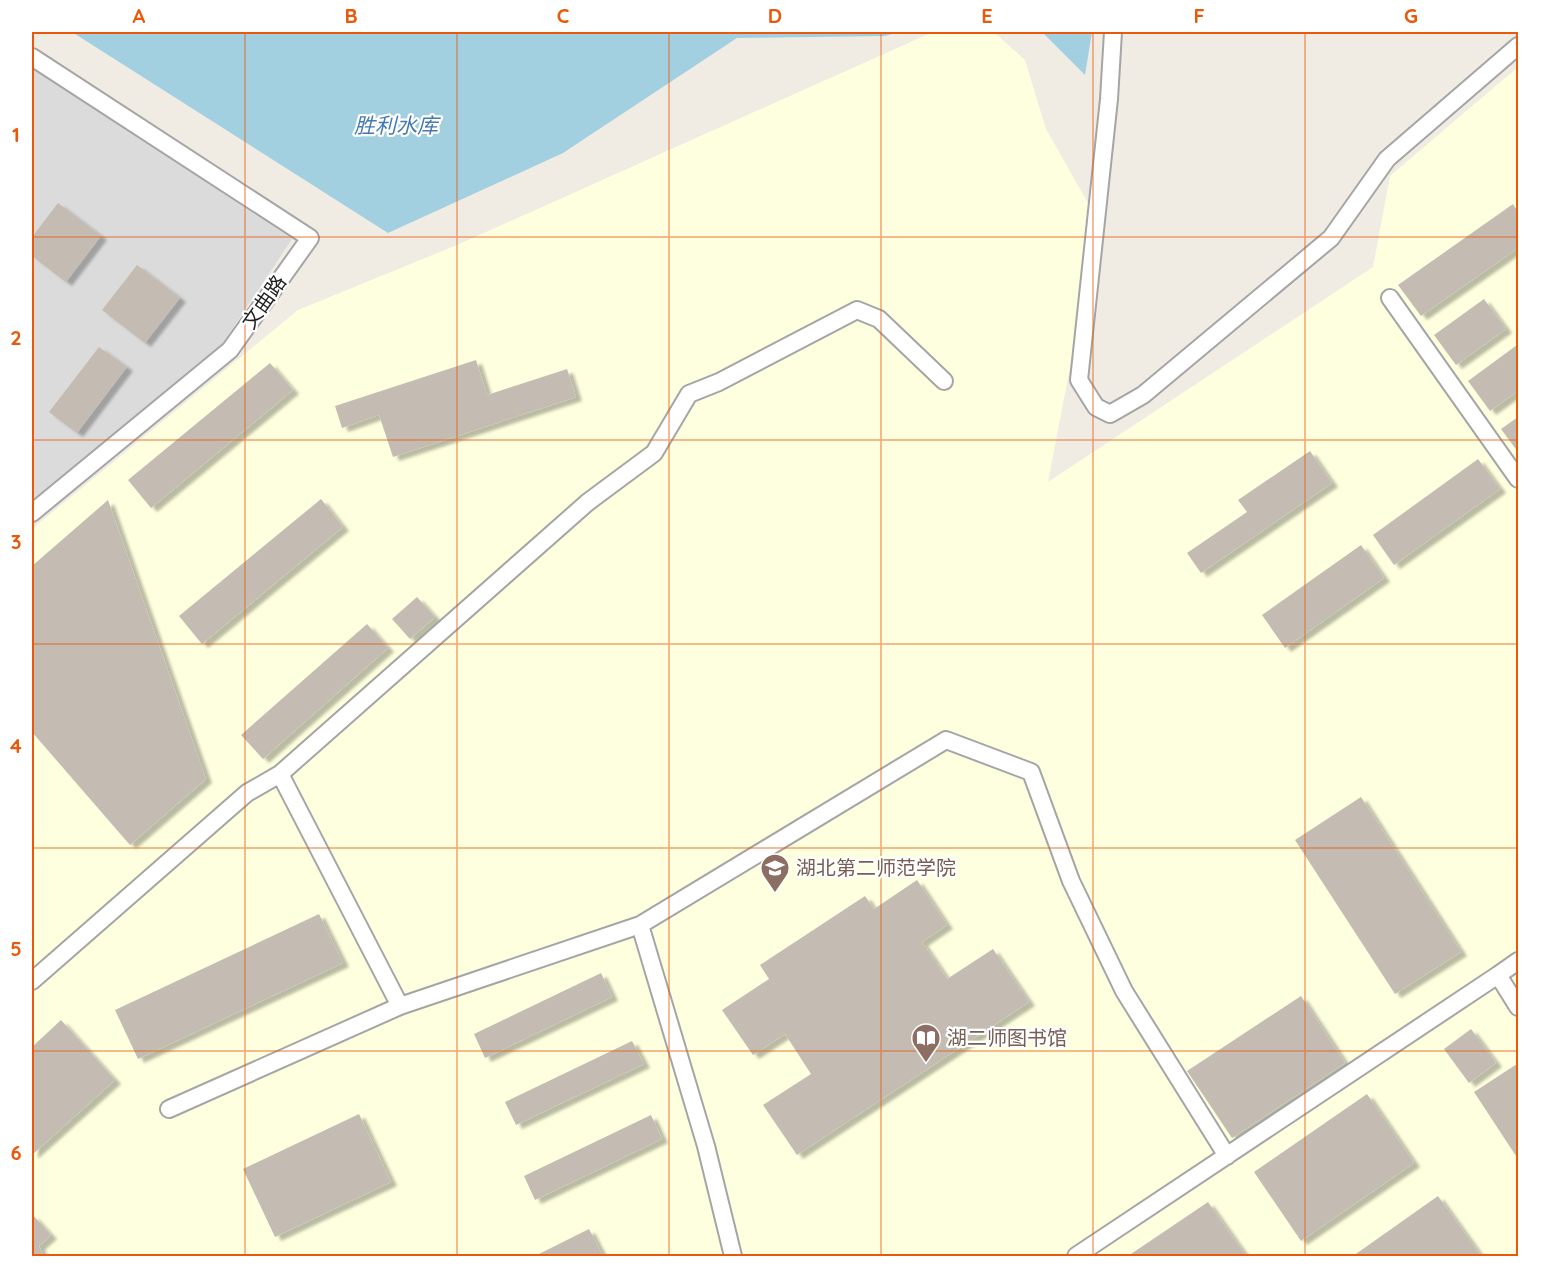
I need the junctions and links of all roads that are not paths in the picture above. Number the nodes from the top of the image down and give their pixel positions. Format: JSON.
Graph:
{"nodes":[{"id":1,"x":1113,"y":32,"type":"edge"},
{"id":2,"x":1518,"y":46,"type":"edge"},
{"id":3,"x":32,"y":57,"type":"edge"},
{"id":4,"x":1390,"y":298,"type":"dead end"},
{"id":5,"x":944,"y":381,"type":"dead end"},
{"id":6,"x":1518,"y":479,"type":"edge"},
{"id":7,"x":32,"y":513,"type":"edge"},
{"id":8,"x":280,"y":774,"type":"junction"},
{"id":9,"x":640,"y":925,"type":"junction"},
{"id":10,"x":1518,"y":961,"type":"edge"},
{"id":11,"x":1498,"y":975,"type":"junction"},
{"id":12,"x":32,"y":981,"type":"edge"},
{"id":13,"x":400,"y":1006,"type":"junction"},
{"id":14,"x":1518,"y":1007,"type":"edge"},
{"id":15,"x":169,"y":1109,"type":"dead end"},
{"id":16,"x":1227,"y":1156,"type":"junction"},
{"id":17,"x":733,"y":1257,"type":"edge"},
{"id":18,"x":1076,"y":1257,"type":"edge"}],
"edges":[{"from":1,"to":2,"type":"street"},
{"from":3,"to":7,"type":"street","name":"文曲路"},
{"from":4,"to":6,"type":"street"},
{"from":5,"to":8,"type":"street"},
{"from":8,"to":12,"type":"street"},
{"from":8,"to":13,"type":"street"},
{"from":9,"to":13,"type":"street"},
{"from":9,"to":16,"type":"street"},
{"from":9,"to":17,"type":"street"},
{"from":10,"to":11,"type":"street"},
{"from":11,"to":14,"type":"street"},
{"from":11,"to":16,"type":"street"},
{"from":13,"to":15,"type":"street"},
{"from":16,"to":18,"type":"street"}]}
